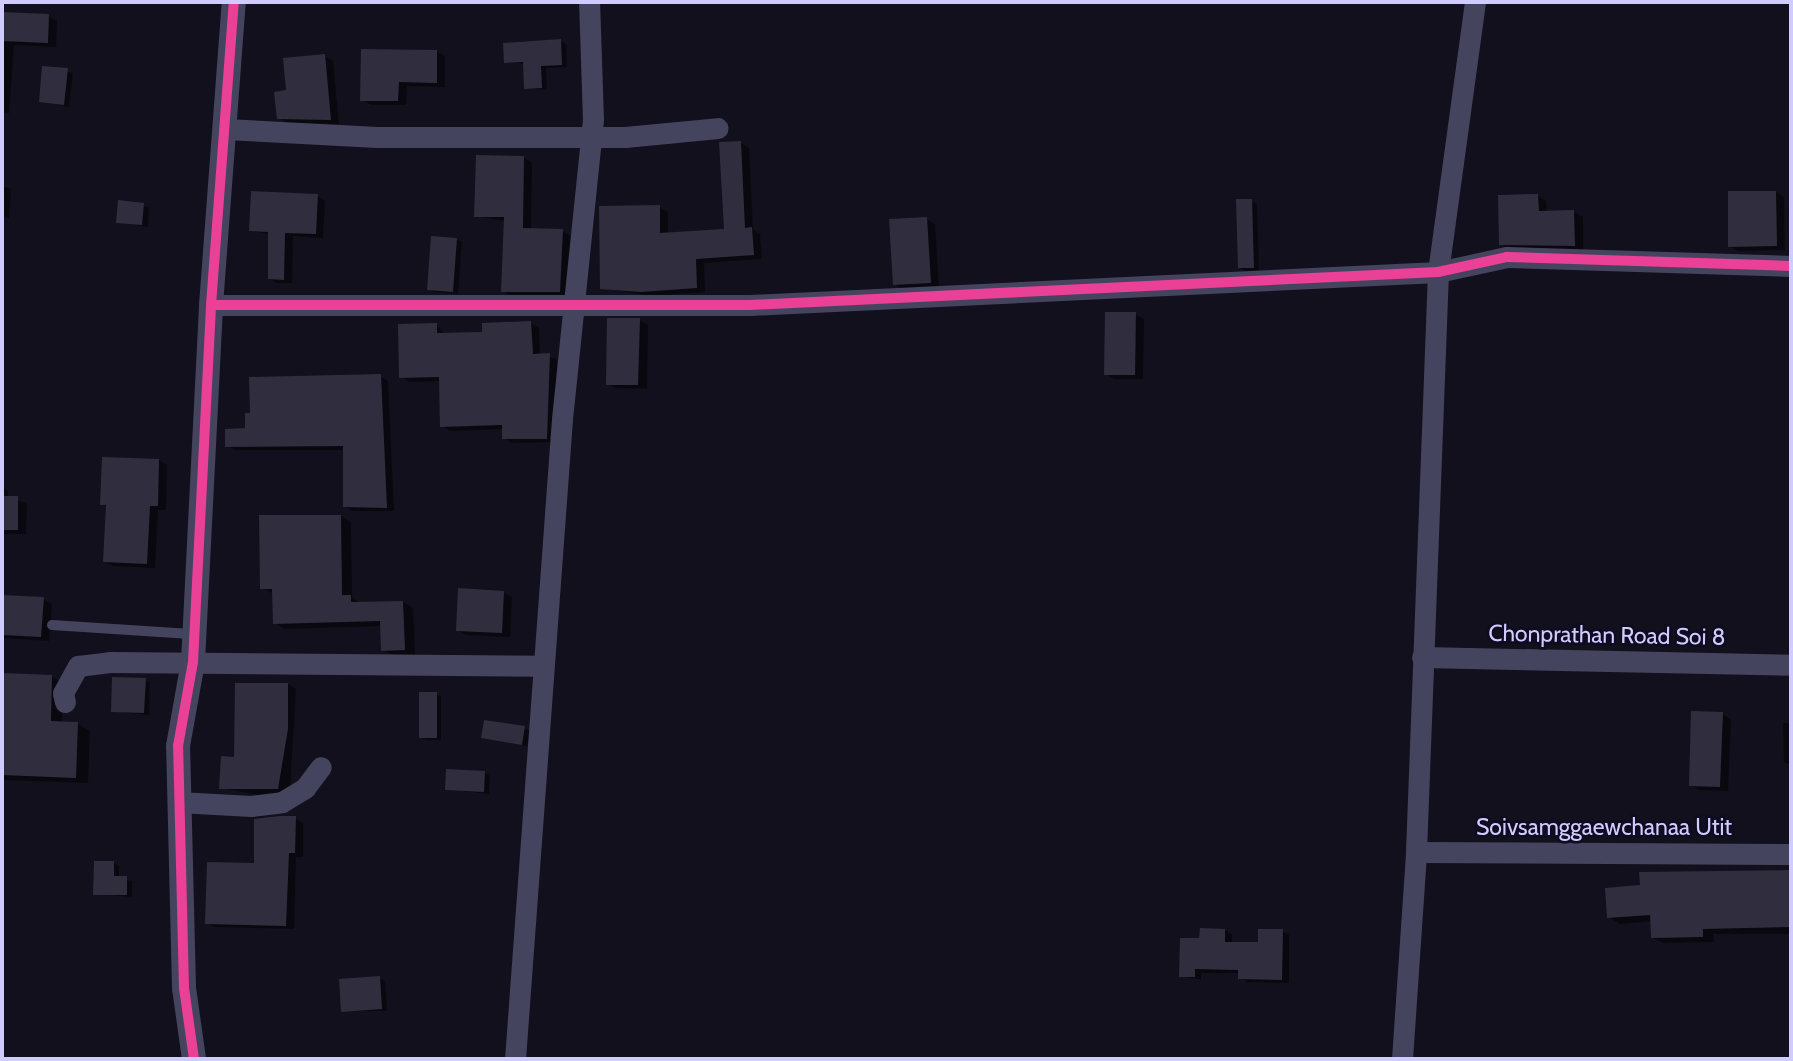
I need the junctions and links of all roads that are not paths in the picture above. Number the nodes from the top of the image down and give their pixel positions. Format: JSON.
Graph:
{"nodes":[{"id":1,"x":234,"y":2,"type":"edge"},
{"id":2,"x":589,"y":2,"type":"edge"},
{"id":3,"x":1475,"y":2,"type":"edge"},
{"id":4,"x":718,"y":128,"type":"dead end"},
{"id":5,"x":225,"y":129,"type":"junction"},
{"id":6,"x":592,"y":135,"type":"junction"},
{"id":7,"x":1791,"y":265,"type":"edge"},
{"id":8,"x":1438,"y":272,"type":"junction"},
{"id":9,"x":211,"y":305,"type":"junction"},
{"id":10,"x":574,"y":308,"type":"junction"},
{"id":11,"x":52,"y":625,"type":"dead end"},
{"id":12,"x":191,"y":634,"type":"junction"},
{"id":13,"x":1422,"y":657,"type":"junction"},
{"id":14,"x":193,"y":662,"type":"junction"},
{"id":15,"x":1791,"y":665,"type":"edge"},
{"id":16,"x":544,"y":666,"type":"junction"},
{"id":17,"x":65,"y":702,"type":"dead end"},
{"id":18,"x":321,"y":767,"type":"dead end"},
{"id":19,"x":178,"y":802,"type":"junction"},
{"id":20,"x":1416,"y":852,"type":"junction"},
{"id":21,"x":1791,"y":854,"type":"edge"},
{"id":22,"x":194,"y":1059,"type":"edge"},
{"id":23,"x":514,"y":1059,"type":"edge"},
{"id":24,"x":1402,"y":1059,"type":"edge"}],
"edges":[{"from":1,"to":5,"type":"street"},
{"from":2,"to":6,"type":"street"},
{"from":3,"to":8,"type":"street"},
{"from":4,"to":6,"type":"street"},
{"from":5,"to":6,"type":"street"},
{"from":5,"to":9,"type":"street"},
{"from":6,"to":10,"type":"street"},
{"from":7,"to":8,"type":"street"},
{"from":8,"to":10,"type":"street"},
{"from":8,"to":13,"type":"street"},
{"from":9,"to":10,"type":"street"},
{"from":9,"to":12,"type":"street"},
{"from":10,"to":16,"type":"street"},
{"from":11,"to":12,"type":"lane"},
{"from":12,"to":14,"type":"street"},
{"from":13,"to":15,"type":"street","name":"Chonprathan Road Soi 8"},
{"from":13,"to":20,"type":"street"},
{"from":14,"to":16,"type":"street"},
{"from":14,"to":17,"type":"street"},
{"from":14,"to":19,"type":"street"},
{"from":16,"to":23,"type":"street"},
{"from":18,"to":19,"type":"street"},
{"from":19,"to":22,"type":"street"},
{"from":20,"to":21,"type":"street","name":"Soivsamggaewchanaa Utit"},
{"from":20,"to":24,"type":"street"}]}
